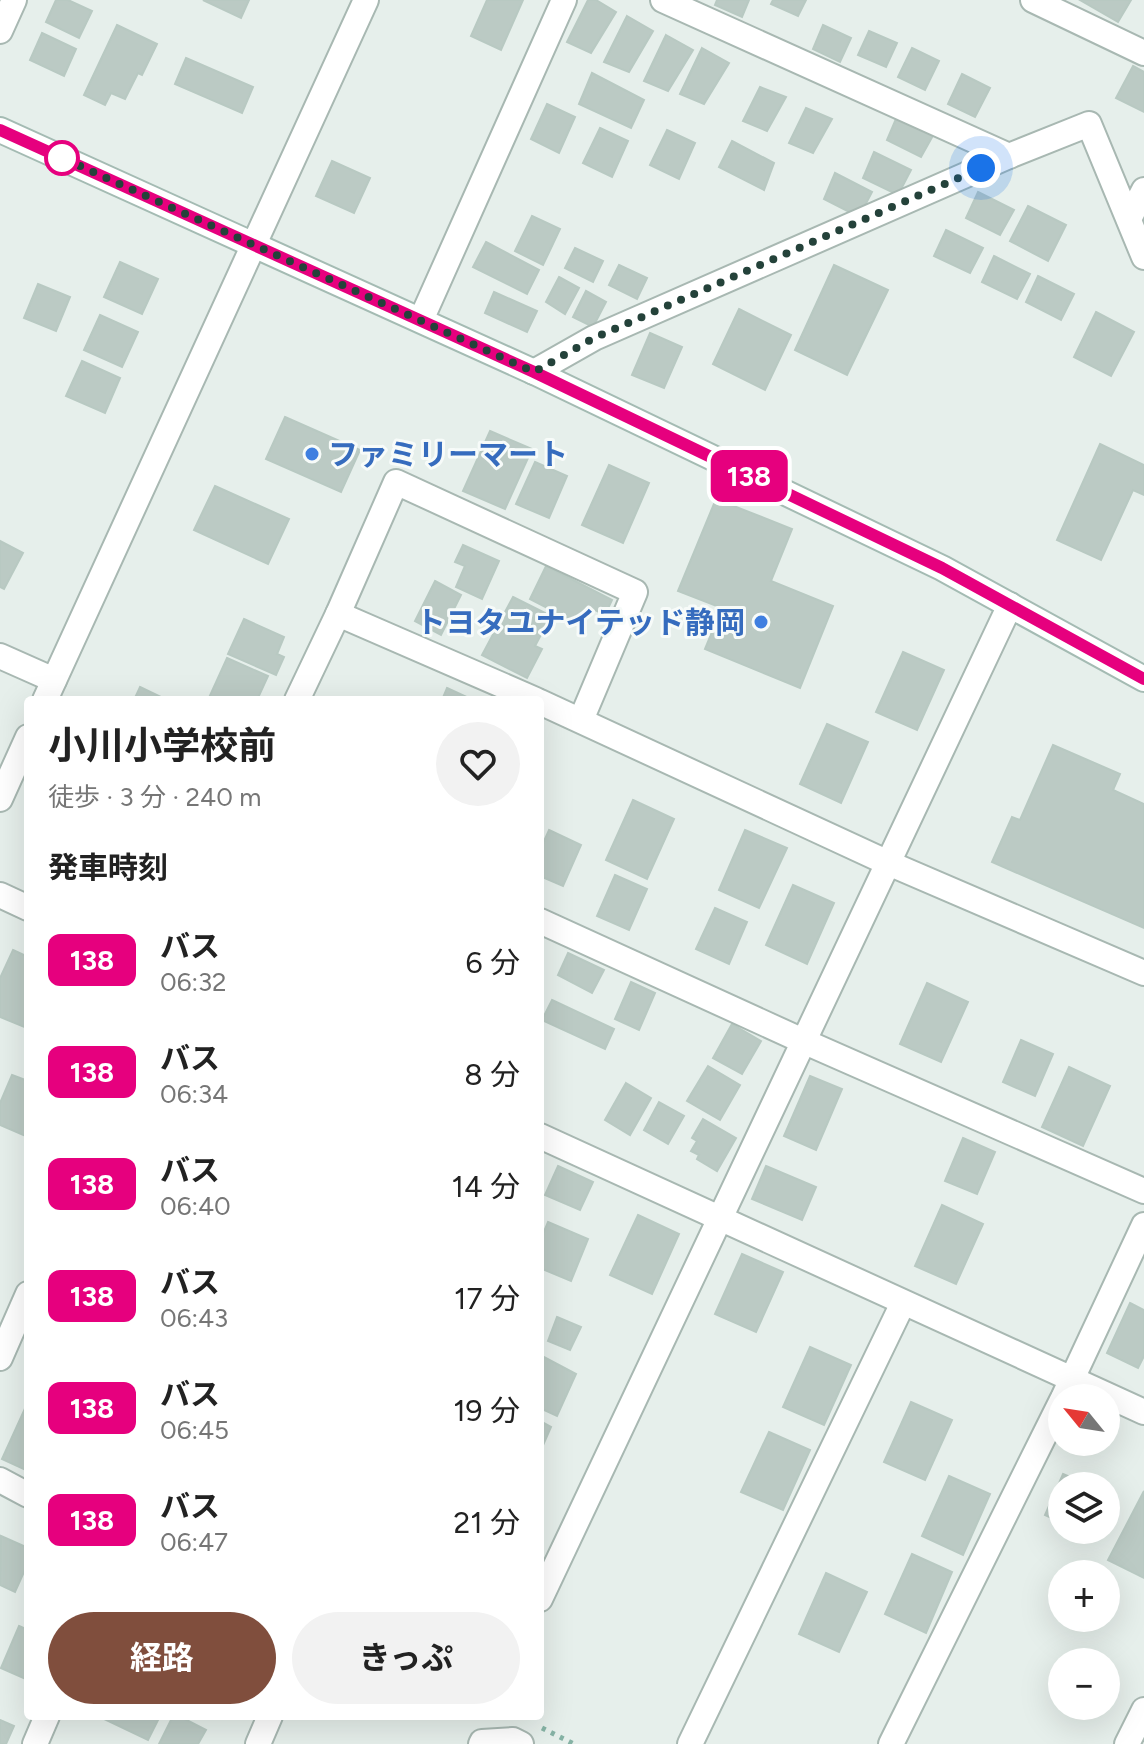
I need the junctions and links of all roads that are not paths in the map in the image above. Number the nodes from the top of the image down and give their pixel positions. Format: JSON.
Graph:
{"nodes":[{"id":1,"x":14,"y":0,"type":"edge"},
{"id":2,"x":366,"y":0,"type":"edge"},
{"id":3,"x":564,"y":0,"type":"edge"},
{"id":4,"x":663,"y":0,"type":"edge"},
{"id":5,"x":1033,"y":0,"type":"edge"},
{"id":6,"x":0,"y":31,"type":"edge"},
{"id":7,"x":1144,"y":53,"type":"edge"},
{"id":8,"x":0,"y":130,"type":"edge"},
{"id":9,"x":1009,"y":156,"type":"junction"},
{"id":10,"x":1144,"y":190,"type":"edge"},
{"id":11,"x":1129,"y":219,"type":"junction"},
{"id":12,"x":253,"y":244,"type":"junction"},
{"id":13,"x":1144,"y":257,"type":"edge"},
{"id":14,"x":421,"y":320,"type":"junction"},
{"id":15,"x":534,"y":372,"type":"junction"},
{"id":16,"x":1010,"y":605,"type":"junction"},
{"id":17,"x":338,"y":614,"type":"junction"},
{"id":18,"x":0,"y":656,"type":"edge"},
{"id":19,"x":1144,"y":679,"type":"edge"},
{"id":20,"x":49,"y":690,"type":"edge"},
{"id":21,"x":299,"y":696,"type":"edge"},
{"id":22,"x":527,"y":696,"type":"edge"},
{"id":23,"x":544,"y":704,"type":"edge"},
{"id":24,"x":581,"y":720,"type":"junction"},
{"id":25,"x":24,"y":746,"type":"edge"},
{"id":26,"x":0,"y":799,"type":"edge"},
{"id":27,"x":886,"y":862,"type":"junction"},
{"id":28,"x":0,"y":895,"type":"edge"},
{"id":29,"x":24,"y":906,"type":"edge"},
{"id":30,"x":544,"y":923,"type":"edge"},
{"id":31,"x":1144,"y":973,"type":"edge"},
{"id":32,"x":803,"y":1041,"type":"junction"},
{"id":33,"x":544,"y":1138,"type":"edge"},
{"id":34,"x":1144,"y":1191,"type":"edge"},
{"id":35,"x":722,"y":1219,"type":"junction"},
{"id":36,"x":1144,"y":1225,"type":"edge"},
{"id":37,"x":24,"y":1303,"type":"edge"},
{"id":38,"x":903,"y":1303,"type":"junction"},
{"id":39,"x":0,"y":1358,"type":"edge"},
{"id":40,"x":1050,"y":1384,"type":"edge"},
{"id":41,"x":1070,"y":1384,"type":"edge"},
{"id":42,"x":1120,"y":1406,"type":"edge"},
{"id":43,"x":1144,"y":1412,"type":"edge"},
{"id":44,"x":1048,"y":1429,"type":"edge"},
{"id":45,"x":0,"y":1480,"type":"edge"},
{"id":46,"x":24,"y":1493,"type":"edge"},
{"id":47,"x":544,"y":1591,"type":"edge"},
{"id":48,"x":1144,"y":1710,"type":"edge"},
{"id":49,"x":45,"y":1720,"type":"edge"},
{"id":50,"x":268,"y":1720,"type":"edge"},
{"id":51,"x":527,"y":1734,"type":"edge"},
{"id":52,"x":35,"y":1744,"type":"edge"},
{"id":53,"x":258,"y":1744,"type":"edge"},
{"id":54,"x":481,"y":1744,"type":"edge"},
{"id":55,"x":690,"y":1744,"type":"edge"},
{"id":56,"x":891,"y":1744,"type":"edge"},
{"id":57,"x":1127,"y":1744,"type":"edge"}],
"edges":[{"from":1,"to":6,"type":"street"},
{"from":2,"to":12,"type":"street"},
{"from":3,"to":14,"type":"street"},
{"from":4,"to":9,"type":"street"},
{"from":5,"to":7,"type":"street"},
{"from":8,"to":12,"type":"street"},
{"from":9,"to":11,"type":"street"},
{"from":9,"to":15,"type":"street"},
{"from":10,"to":11,"type":"street"},
{"from":11,"to":13,"type":"street"},
{"from":12,"to":14,"type":"street"},
{"from":12,"to":20,"type":"street"},
{"from":14,"to":15,"type":"street"},
{"from":15,"to":16,"type":"street"},
{"from":16,"to":19,"type":"street"},
{"from":16,"to":27,"type":"street"},
{"from":17,"to":21,"type":"street"},
{"from":17,"to":22,"type":"street"},
{"from":17,"to":24,"type":"street"},
{"from":18,"to":20,"type":"street"},
{"from":23,"to":24,"type":"street"},
{"from":24,"to":27,"type":"street"},
{"from":25,"to":26,"type":"street"},
{"from":27,"to":31,"type":"street"},
{"from":27,"to":32,"type":"street"},
{"from":28,"to":29,"type":"street"},
{"from":30,"to":32,"type":"street"},
{"from":32,"to":34,"type":"street"},
{"from":32,"to":35,"type":"street"},
{"from":33,"to":35,"type":"street"},
{"from":35,"to":38,"type":"street"},
{"from":35,"to":47,"type":"street"},
{"from":36,"to":41,"type":"street"},
{"from":37,"to":39,"type":"street"},
{"from":38,"to":40,"type":"street"},
{"from":38,"to":55,"type":"street"},
{"from":42,"to":43,"type":"street"},
{"from":44,"to":56,"type":"street"},
{"from":45,"to":46,"type":"street"},
{"from":48,"to":57,"type":"street"},
{"from":49,"to":52,"type":"street"},
{"from":50,"to":53,"type":"street"},
{"from":51,"to":54,"type":"street"}]}
